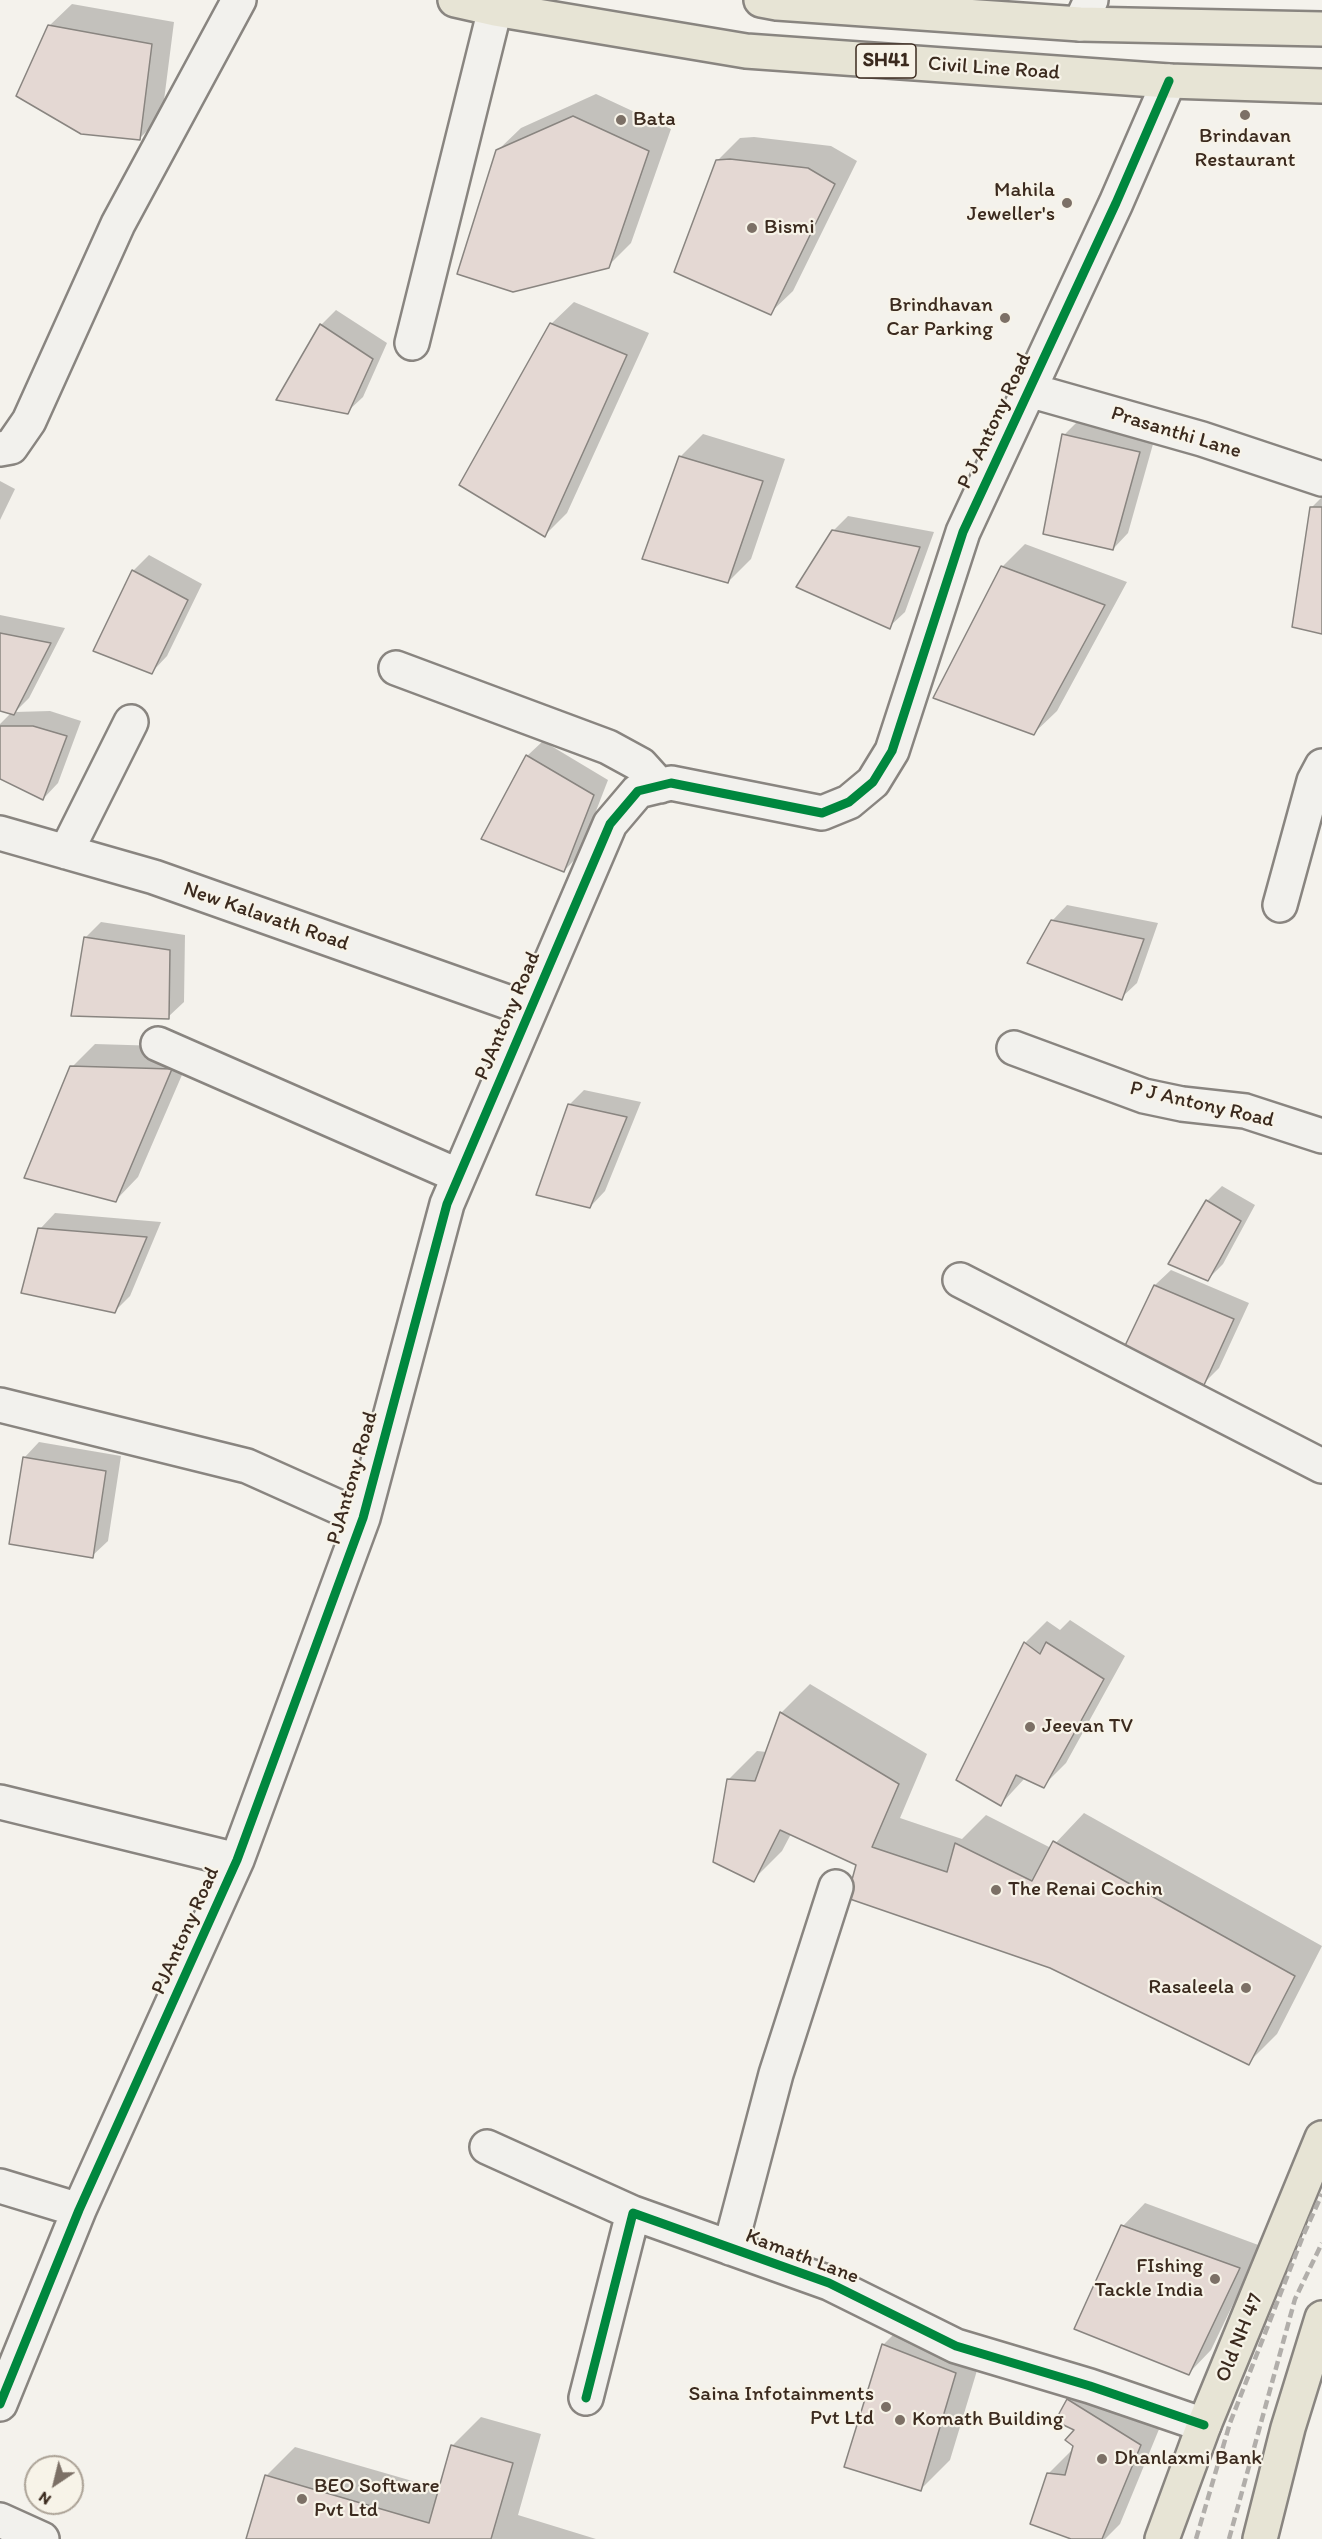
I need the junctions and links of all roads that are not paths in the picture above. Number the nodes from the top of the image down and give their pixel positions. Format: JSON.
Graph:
{"nodes":[{"id":1,"x":239,"y":0,"type":"edge"},
{"id":2,"x":455,"y":0,"type":"edge"},
{"id":3,"x":761,"y":0,"type":"edge"},
{"id":4,"x":495,"y":9,"type":"junction"},
{"id":5,"x":1085,"y":12,"type":"edge"},
{"id":6,"x":1322,"y":29,"type":"edge"},
{"id":7,"x":1169,"y":81,"type":"junction"},
{"id":8,"x":1322,"y":86,"type":"edge"},
{"id":9,"x":412,"y":343,"type":"dead end"},
{"id":10,"x":1029,"y":390,"type":"junction"},
{"id":11,"x":0,"y":449,"type":"edge"},
{"id":12,"x":1322,"y":479,"type":"edge"},
{"id":13,"x":396,"y":668,"type":"dead end"},
{"id":14,"x":131,"y":722,"type":"dead end"},
{"id":15,"x":1322,"y":766,"type":"edge"},
{"id":16,"x":873,"y":783,"type":"joint"},
{"id":17,"x":660,"y":786,"type":"junction"},
{"id":18,"x":0,"y":833,"type":"edge"},
{"id":19,"x":66,"y":852,"type":"junction"},
{"id":20,"x":1280,"y":905,"type":"dead end"},
{"id":21,"x":530,"y":1010,"type":"junction"},
{"id":22,"x":158,"y":1044,"type":"dead end"},
{"id":23,"x":1014,"y":1048,"type":"dead end"},
{"id":24,"x":1322,"y":1136,"type":"edge"},
{"id":25,"x":459,"y":1176,"type":"junction"},
{"id":26,"x":960,"y":1280,"type":"dead end"},
{"id":27,"x":0,"y":1405,"type":"edge"},
{"id":28,"x":1322,"y":1466,"type":"edge"},
{"id":29,"x":363,"y":1518,"type":"junction"},
{"id":30,"x":0,"y":1802,"type":"edge"},
{"id":31,"x":237,"y":1860,"type":"junction"},
{"id":32,"x":836,"y":1887,"type":"dead end"},
{"id":33,"x":1322,"y":2138,"type":"edge"},
{"id":34,"x":486,"y":2147,"type":"dead end"},
{"id":35,"x":0,"y":2186,"type":"edge"},
{"id":36,"x":79,"y":2210,"type":"junction"},
{"id":37,"x":633,"y":2213,"type":"junction"},
{"id":38,"x":730,"y":2248,"type":"junction"},
{"id":39,"x":1322,"y":2318,"type":"edge"},
{"id":40,"x":586,"y":2398,"type":"dead end"},
{"id":41,"x":0,"y":2404,"type":"edge"},
{"id":42,"x":1204,"y":2426,"type":"junction"},
{"id":43,"x":0,"y":2520,"type":"edge"},
{"id":44,"x":42,"y":2539,"type":"edge"},
{"id":45,"x":1162,"y":2539,"type":"edge"},
{"id":46,"x":1260,"y":2539,"type":"edge"}],
"edges":[{"from":1,"to":11,"type":"street"},
{"from":2,"to":4,"type":"main road","name":"Civil Line Road","number":"SH41"},
{"from":3,"to":5,"type":"main road","number":"SH41"},
{"from":4,"to":7,"type":"main road","name":"Civil Line Road","number":"SH41"},
{"from":4,"to":9,"type":"street"},
{"from":5,"to":6,"type":"main road","number":"SH41"},
{"from":7,"to":8,"type":"main road","name":"Civil Line Road","number":"SH41"},
{"from":7,"to":10,"type":"street","name":"P J Antony Road"},
{"from":10,"to":12,"type":"street","name":"Prasanthi Lane"},
{"from":10,"to":16,"type":"street","name":"P J Antony Road"},
{"from":13,"to":17,"type":"street"},
{"from":14,"to":19,"type":"street"},
{"from":15,"to":20,"type":"street"},
{"from":16,"to":17,"type":"street","name":"PJAntony Road"},
{"from":17,"to":21,"type":"street","name":"PJAntony Road"},
{"from":18,"to":19,"type":"street","name":"New Kalavath Road"},
{"from":19,"to":21,"type":"street","name":"New Kalavath Road"},
{"from":21,"to":25,"type":"street","name":"PJAntony Road"},
{"from":22,"to":25,"type":"street"},
{"from":23,"to":24,"type":"street","name":"P J Antony Road"},
{"from":25,"to":29,"type":"street","name":"PJAntony Road"},
{"from":26,"to":28,"type":"street"},
{"from":27,"to":29,"type":"street"},
{"from":29,"to":31,"type":"street","name":"PJAntony Road"},
{"from":30,"to":31,"type":"street"},
{"from":31,"to":36,"type":"street","name":"PJAntony Road"},
{"from":32,"to":38,"type":"street"},
{"from":33,"to":42,"type":"main road","name":"Old NH 47"},
{"from":34,"to":37,"type":"street","name":"Kamath Lane"},
{"from":35,"to":36,"type":"street"},
{"from":36,"to":41,"type":"street","name":"PJAntony Road"},
{"from":37,"to":38,"type":"street","name":"Kamath Lane"},
{"from":37,"to":40,"type":"street"},
{"from":38,"to":42,"type":"street","name":"Kamath Lane"},
{"from":39,"to":46,"type":"main road"},
{"from":42,"to":45,"type":"main road","name":"Old NH 47"},
{"from":43,"to":44,"type":"street"}]}
